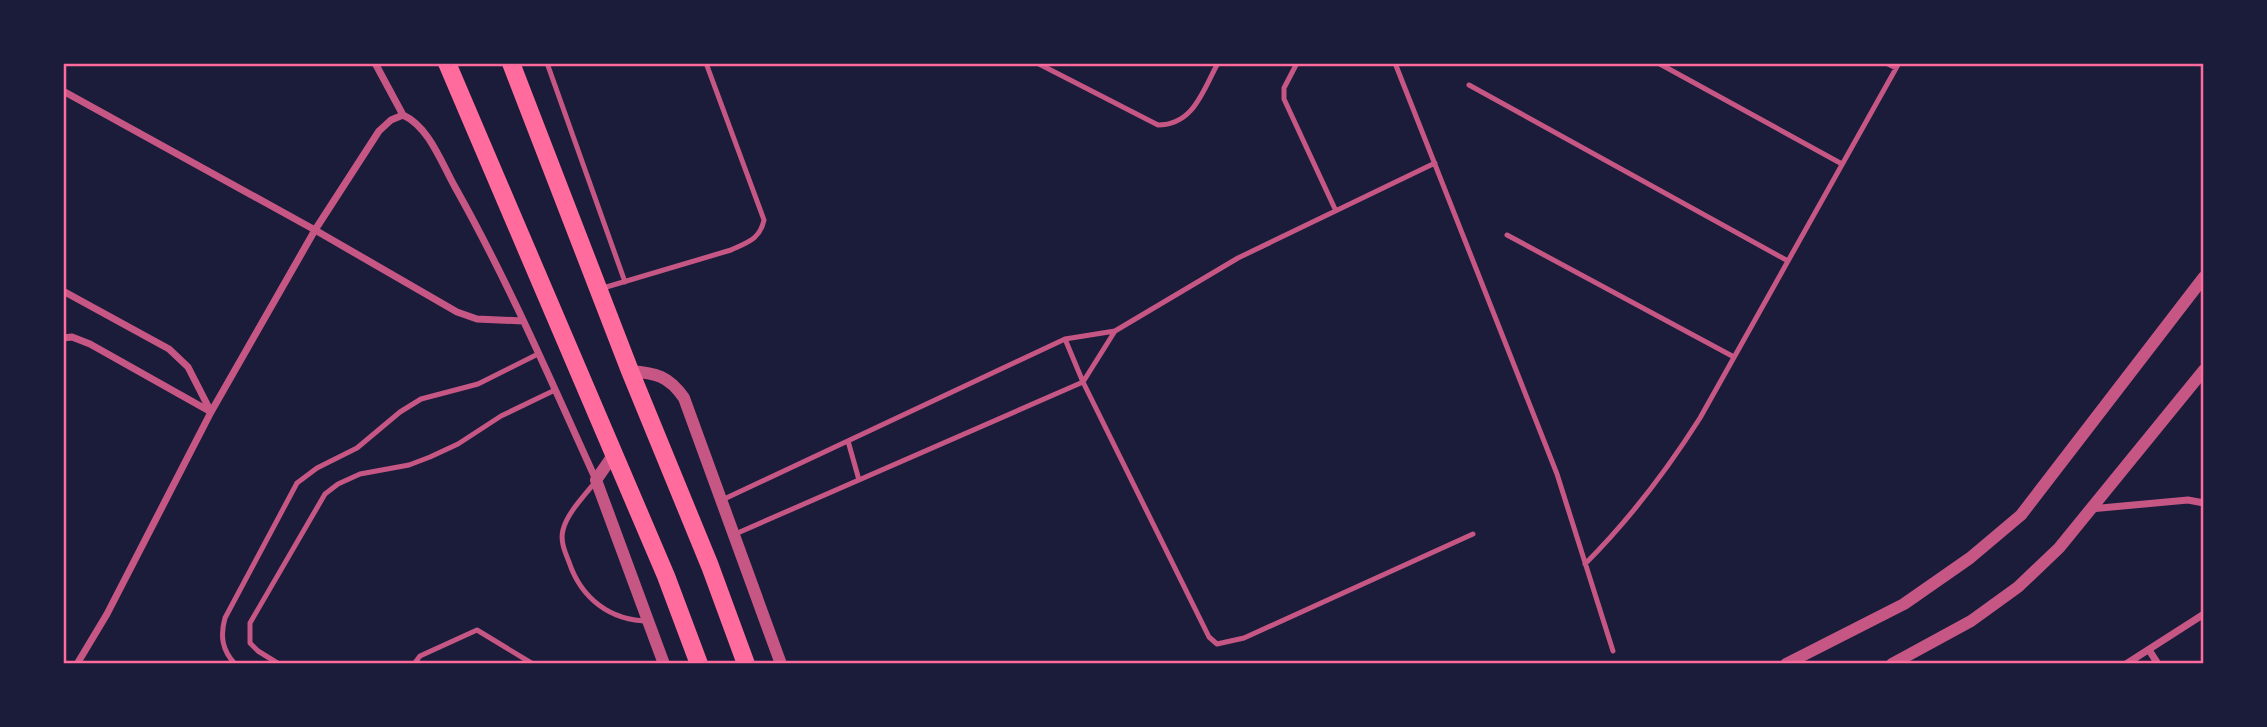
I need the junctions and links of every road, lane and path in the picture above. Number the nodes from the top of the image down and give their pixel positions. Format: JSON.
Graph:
{"nodes":[{"id":1,"x":375,"y":63,"type":"edge"},
{"id":2,"x":447,"y":63,"type":"edge"},
{"id":3,"x":512,"y":63,"type":"edge"},
{"id":4,"x":547,"y":63,"type":"edge"},
{"id":5,"x":706,"y":63,"type":"edge"},
{"id":6,"x":1037,"y":63,"type":"edge"},
{"id":7,"x":1218,"y":63,"type":"edge"},
{"id":8,"x":1297,"y":63,"type":"edge"},
{"id":9,"x":1395,"y":63,"type":"edge"},
{"id":10,"x":1658,"y":63,"type":"edge"},
{"id":11,"x":1886,"y":63,"type":"edge"},
{"id":12,"x":1897,"y":66,"type":"edge"},
{"id":13,"x":1469,"y":85,"type":"dead end"},
{"id":14,"x":63,"y":91,"type":"edge"},
{"id":15,"x":403,"y":115,"type":"junction"},
{"id":16,"x":1435,"y":163,"type":"junction"},
{"id":17,"x":1842,"y":164,"type":"junction"},
{"id":18,"x":1335,"y":209,"type":"junction"},
{"id":19,"x":315,"y":230,"type":"junction"},
{"id":20,"x":1507,"y":235,"type":"dead end"},
{"id":21,"x":1788,"y":261,"type":"junction"},
{"id":22,"x":2204,"y":277,"type":"edge"},
{"id":23,"x":625,"y":282,"type":"junction"},
{"id":24,"x":600,"y":289,"type":"junction"},
{"id":25,"x":63,"y":292,"type":"edge"},
{"id":26,"x":523,"y":321,"type":"junction"},
{"id":27,"x":1115,"y":331,"type":"junction"},
{"id":28,"x":63,"y":338,"type":"edge"},
{"id":29,"x":1065,"y":339,"type":"junction"},
{"id":30,"x":538,"y":354,"type":"junction"},
{"id":31,"x":1734,"y":357,"type":"junction"},
{"id":32,"x":2204,"y":370,"type":"edge"},
{"id":33,"x":630,"y":371,"type":"junction"},
{"id":34,"x":1083,"y":382,"type":"junction"},
{"id":35,"x":555,"y":390,"type":"junction"},
{"id":36,"x":211,"y":412,"type":"junction"},
{"id":37,"x":848,"y":441,"type":"junction"},
{"id":38,"x":614,"y":454,"type":"junction"},
{"id":39,"x":596,"y":480,"type":"junction"},
{"id":40,"x":859,"y":480,"type":"junction"},
{"id":41,"x":720,"y":500,"type":"junction"},
{"id":42,"x":2204,"y":503,"type":"edge"},
{"id":43,"x":2090,"y":509,"type":"junction"},
{"id":44,"x":1473,"y":534,"type":"dead end"},
{"id":45,"x":733,"y":535,"type":"junction"},
{"id":46,"x":1585,"y":564,"type":"junction"},
{"id":47,"x":2204,"y":614,"type":"edge"},
{"id":48,"x":649,"y":621,"type":"junction"},
{"id":49,"x":2149,"y":650,"type":"junction"},
{"id":50,"x":1613,"y":651,"type":"dead end"},
{"id":51,"x":1895,"y":663,"type":"edge"},
{"id":52,"x":77,"y":664,"type":"edge"},
{"id":53,"x":235,"y":664,"type":"edge"},
{"id":54,"x":279,"y":664,"type":"edge"},
{"id":55,"x":414,"y":664,"type":"edge"},
{"id":56,"x":533,"y":664,"type":"edge"},
{"id":57,"x":664,"y":664,"type":"edge"},
{"id":58,"x":699,"y":664,"type":"edge"},
{"id":59,"x":746,"y":664,"type":"edge"},
{"id":60,"x":781,"y":664,"type":"edge"},
{"id":61,"x":1786,"y":664,"type":"edge"},
{"id":62,"x":2126,"y":664,"type":"edge"},
{"id":63,"x":2158,"y":664,"type":"edge"}],
"edges":[{"from":1,"to":15,"type":"street"},
{"from":2,"to":38,"type":"highway"},
{"from":3,"to":24,"type":"highway"},
{"from":4,"to":23,"type":"lane"},
{"from":5,"to":23,"type":"lane"},
{"from":6,"to":7,"type":"lane"},
{"from":8,"to":18,"type":"lane"},
{"from":9,"to":16,"type":"lane"},
{"from":10,"to":17,"type":"lane"},
{"from":11,"to":12,"type":"lane"},
{"from":12,"to":17,"type":"lane"},
{"from":13,"to":21,"type":"lane"},
{"from":14,"to":19,"type":"street"},
{"from":15,"to":19,"type":"street"},
{"from":15,"to":26,"type":"street"},
{"from":16,"to":18,"type":"lane"},
{"from":16,"to":46,"type":"lane"},
{"from":17,"to":21,"type":"lane"},
{"from":18,"to":27,"type":"lane"},
{"from":19,"to":26,"type":"street"},
{"from":19,"to":36,"type":"street"},
{"from":20,"to":31,"type":"lane"},
{"from":21,"to":31,"type":"lane"},
{"from":22,"to":61,"type":"street"},
{"from":23,"to":24,"type":"lane"},
{"from":24,"to":33,"type":"highway"},
{"from":25,"to":36,"type":"street"},
{"from":26,"to":30,"type":"street"},
{"from":27,"to":29,"type":"lane"},
{"from":27,"to":34,"type":"lane"},
{"from":28,"to":36,"type":"street"},
{"from":29,"to":34,"type":"lane"},
{"from":29,"to":37,"type":"lane"},
{"from":30,"to":35,"type":"street"},
{"from":30,"to":53,"type":"lane"},
{"from":31,"to":46,"type":"lane"},
{"from":32,"to":43,"type":"street"},
{"from":33,"to":41,"type":"street"},
{"from":33,"to":59,"type":"highway"},
{"from":34,"to":40,"type":"lane"},
{"from":34,"to":44,"type":"lane"},
{"from":35,"to":39,"type":"street"},
{"from":35,"to":54,"type":"lane"},
{"from":36,"to":52,"type":"street"},
{"from":37,"to":40,"type":"lane"},
{"from":37,"to":41,"type":"lane"},
{"from":38,"to":39,"type":"street"},
{"from":38,"to":58,"type":"highway"},
{"from":39,"to":48,"type":"street"},
{"from":39,"to":48,"type":"lane"},
{"from":40,"to":45,"type":"lane"},
{"from":41,"to":45,"type":"street"},
{"from":42,"to":43,"type":"street"},
{"from":43,"to":51,"type":"street"},
{"from":45,"to":60,"type":"street"},
{"from":46,"to":50,"type":"lane"},
{"from":47,"to":49,"type":"street"},
{"from":48,"to":57,"type":"street"},
{"from":49,"to":62,"type":"street"},
{"from":49,"to":63,"type":"street"},
{"from":55,"to":56,"type":"lane"}]}
